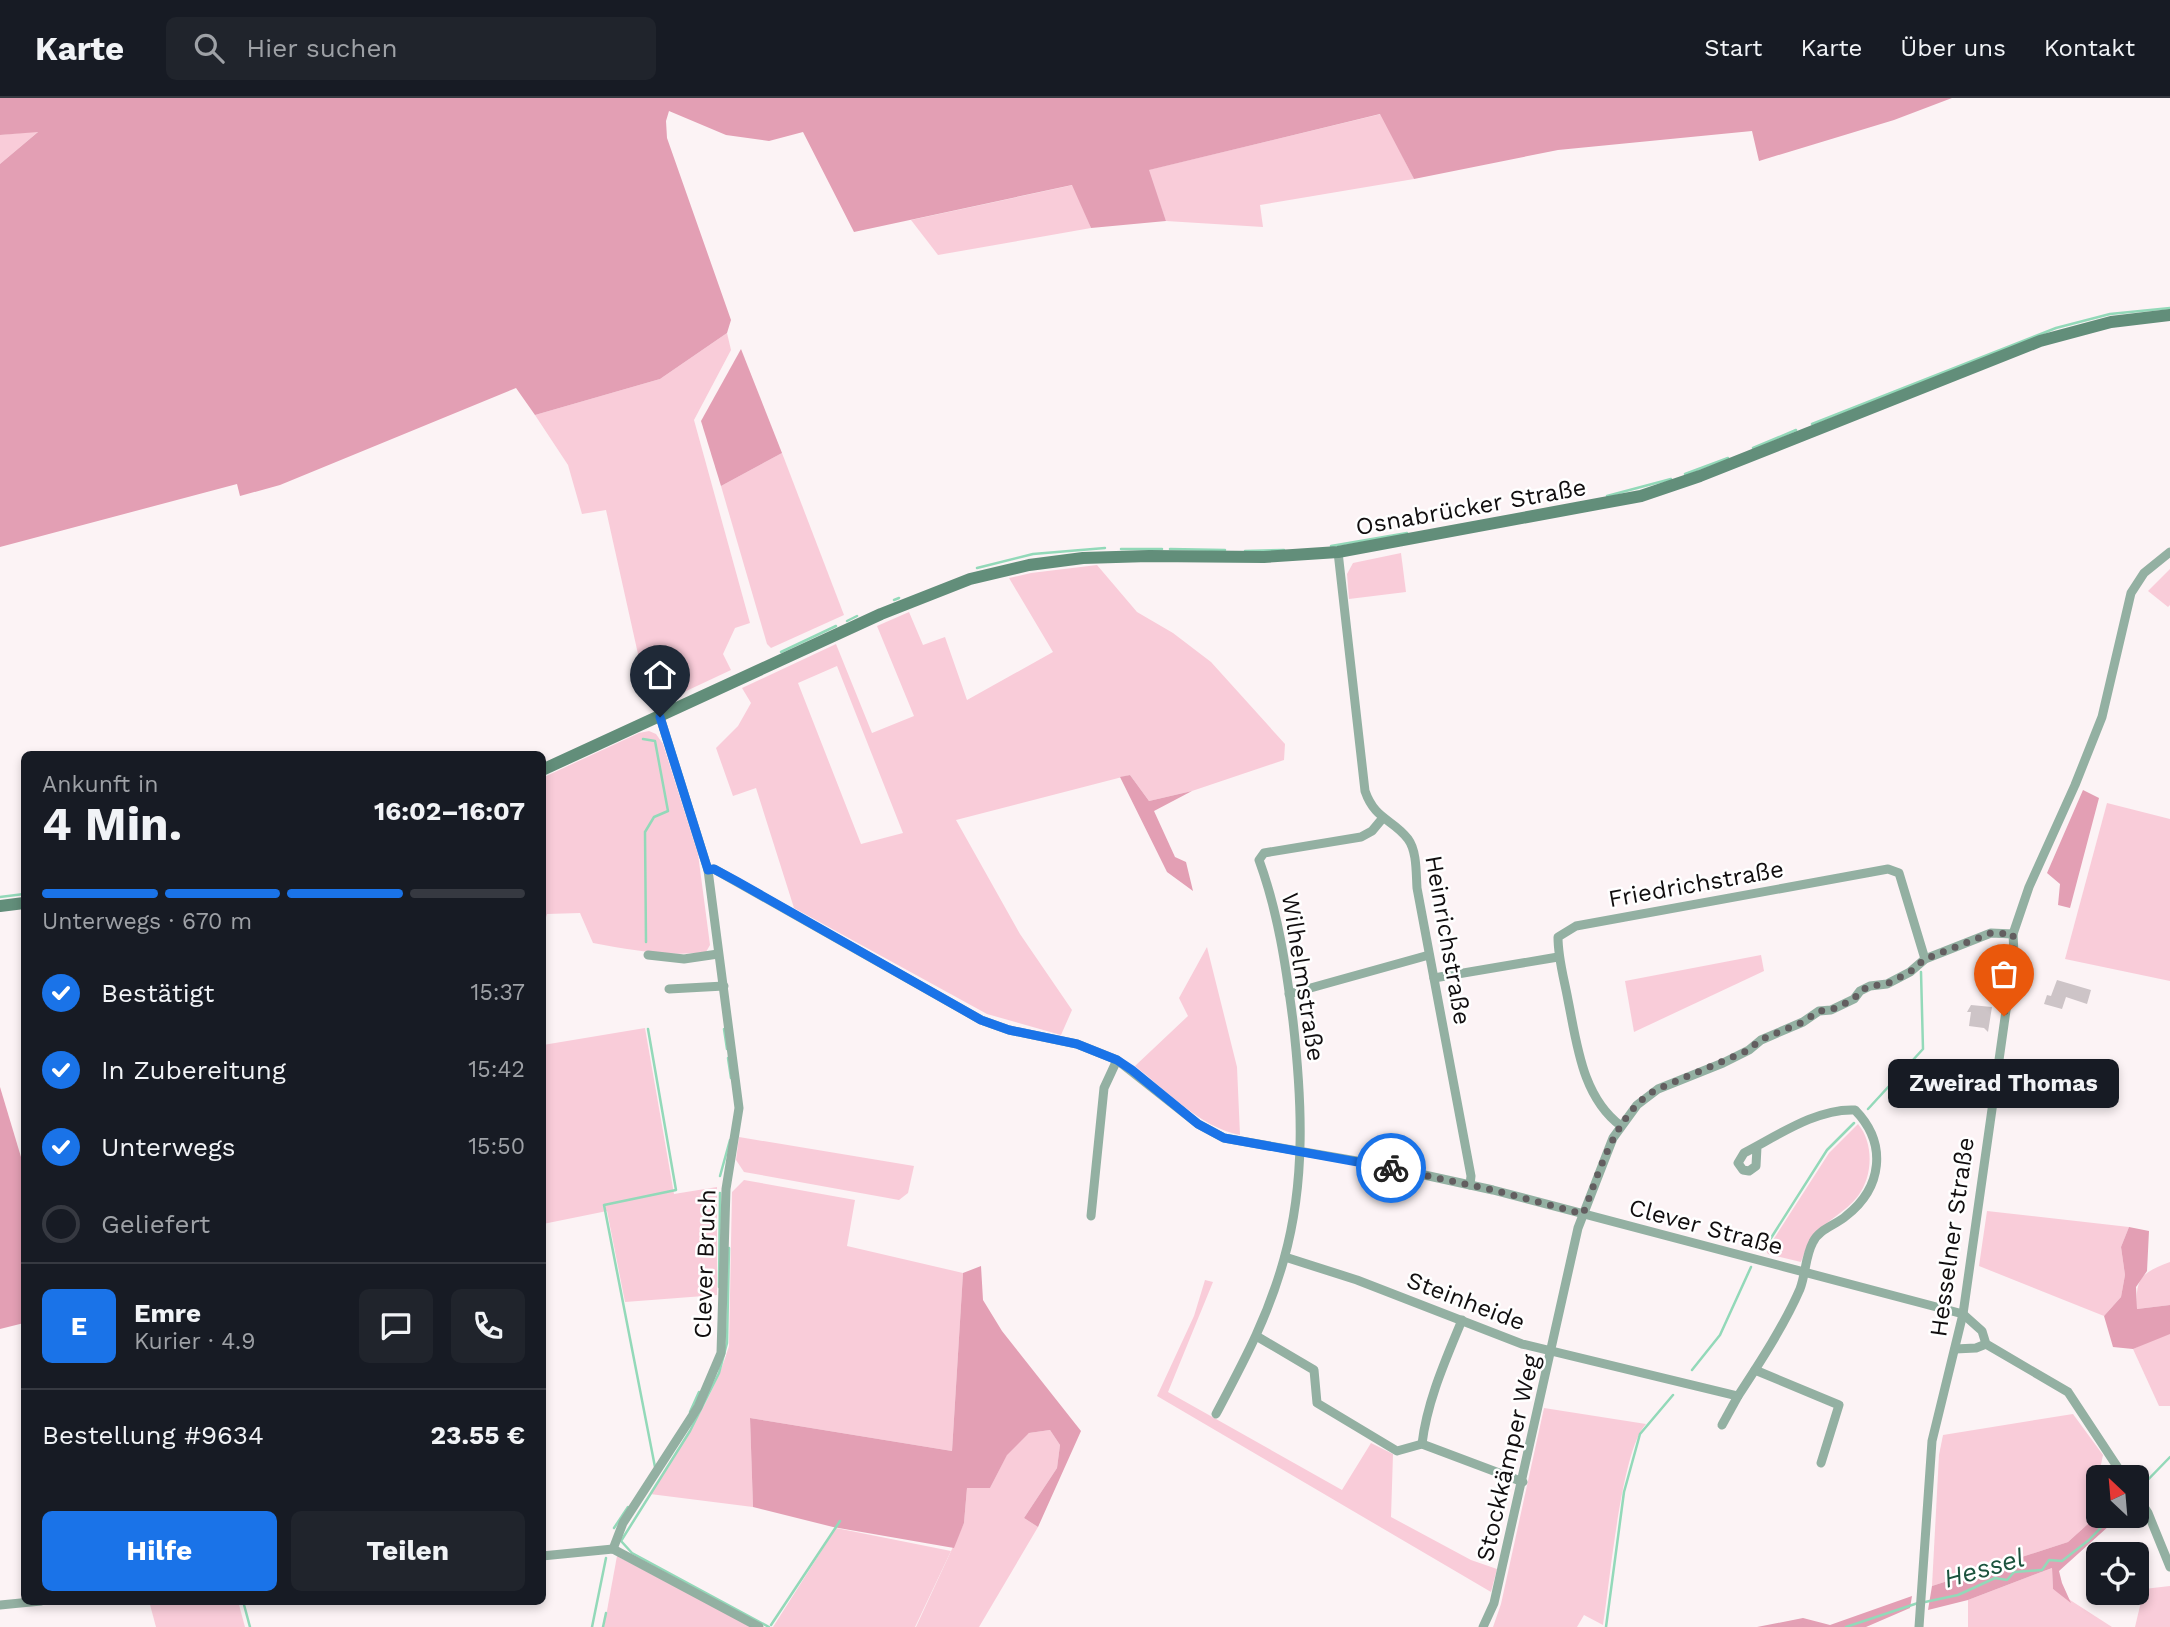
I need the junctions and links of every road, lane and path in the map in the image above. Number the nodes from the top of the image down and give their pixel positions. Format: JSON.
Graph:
{"nodes":[{"id":1,"x":2170,"y":315,"type":"edge"},
{"id":2,"x":1338,"y":552,"type":"junction"},
{"id":3,"x":2170,"y":552,"type":"edge"},
{"id":4,"x":660,"y":717,"type":"junction"},
{"id":5,"x":546,"y":768,"type":"edge"},
{"id":6,"x":1382,"y":819,"type":"junction"},
{"id":7,"x":708,"y":870,"type":"junction"},
{"id":8,"x":21,"y":903,"type":"edge"},
{"id":9,"x":0,"y":906,"type":"edge"},
{"id":10,"x":2013,"y":934,"type":"junction"},
{"id":11,"x":718,"y":954,"type":"junction"},
{"id":12,"x":648,"y":955,"type":"dead end"},
{"id":13,"x":1429,"y":955,"type":"junction"},
{"id":14,"x":1558,"y":957,"type":"junction"},
{"id":15,"x":1925,"y":959,"type":"junction"},
{"id":16,"x":1434,"y":978,"type":"junction"},
{"id":17,"x":724,"y":986,"type":"junction"},
{"id":18,"x":668,"y":989,"type":"dead end"},
{"id":19,"x":1289,"y":994,"type":"junction"},
{"id":20,"x":1117,"y":1060,"type":"junction"},
{"id":21,"x":1621,"y":1126,"type":"junction"},
{"id":22,"x":1757,"y":1147,"type":"dead end"},
{"id":23,"x":1301,"y":1153,"type":"junction"},
{"id":24,"x":1470,"y":1185,"type":"junction"},
{"id":25,"x":1583,"y":1214,"type":"junction"},
{"id":26,"x":1091,"y":1216,"type":"dead end"},
{"id":27,"x":1285,"y":1257,"type":"junction"},
{"id":28,"x":1804,"y":1272,"type":"junction"},
{"id":29,"x":1963,"y":1314,"type":"junction"},
{"id":30,"x":1462,"y":1320,"type":"junction"},
{"id":31,"x":1258,"y":1337,"type":"junction"},
{"id":32,"x":1986,"y":1344,"type":"junction"},
{"id":33,"x":1955,"y":1349,"type":"junction"},
{"id":34,"x":1552,"y":1352,"type":"junction"},
{"id":35,"x":1755,"y":1370,"type":"junction"},
{"id":36,"x":1738,"y":1396,"type":"junction"},
{"id":37,"x":1216,"y":1414,"type":"dead end"},
{"id":38,"x":1722,"y":1425,"type":"dead end"},
{"id":39,"x":1422,"y":1444,"type":"junction"},
{"id":40,"x":1821,"y":1464,"type":"dead end"},
{"id":41,"x":2116,"y":1465,"type":"edge"},
{"id":42,"x":1522,"y":1482,"type":"junction"},
{"id":43,"x":2149,"y":1515,"type":"edge"},
{"id":44,"x":613,"y":1549,"type":"junction"},
{"id":45,"x":546,"y":1556,"type":"edge"},
{"id":46,"x":2170,"y":1567,"type":"edge"},
{"id":47,"x":21,"y":1603,"type":"edge"},
{"id":48,"x":0,"y":1605,"type":"edge"},
{"id":49,"x":759,"y":1627,"type":"edge"},
{"id":50,"x":1483,"y":1627,"type":"edge"},
{"id":51,"x":1919,"y":1627,"type":"edge"}],
"edges":[{"from":1,"to":2,"type":"main road","name":"Osnabrücker Straße"},
{"from":2,"to":4,"type":"main road","name":"Osnabrücker Straße"},
{"from":2,"to":6,"type":"street","name":"Heinrichstraße"},
{"from":3,"to":10,"type":"street","name":"Hesselner Straße"},
{"from":4,"to":5,"type":"main road","name":"Osnabrücker Straße"},
{"from":4,"to":7,"type":"street"},
{"from":6,"to":13,"type":"street","name":"Heinrichstraße"},
{"from":6,"to":19,"type":"street","name":"Wilhelmstraße"},
{"from":7,"to":11,"type":"street","name":"Clever Bruch"},
{"from":7,"to":20,"type":"street","name":"Clever Straße"},
{"from":8,"to":9,"type":"main road"},
{"from":10,"to":15,"type":"street","name":"Stockkämper Weg"},
{"from":10,"to":29,"type":"street","name":"Hesselner Straße"},
{"from":11,"to":12,"type":"street"},
{"from":11,"to":17,"type":"street","name":"Clever Bruch"},
{"from":13,"to":16,"type":"street","name":"Heinrichstraße"},
{"from":13,"to":19,"type":"street"},
{"from":14,"to":15,"type":"street","name":"Friedrichstraße"},
{"from":14,"to":16,"type":"street"},
{"from":14,"to":21,"type":"street"},
{"from":15,"to":21,"type":"street","name":"Stockkämper Weg"},
{"from":16,"to":24,"type":"street","name":"Heinrichstraße"},
{"from":17,"to":18,"type":"street"},
{"from":17,"to":44,"type":"street","name":"Clever Bruch"},
{"from":19,"to":23,"type":"street","name":"Wilhelmstraße"},
{"from":20,"to":23,"type":"street","name":"Clever Straße"},
{"from":20,"to":26,"type":"street"},
{"from":21,"to":25,"type":"street","name":"Stockkämper Weg"},
{"from":22,"to":28,"type":"street"},
{"from":23,"to":24,"type":"street","name":"Clever Straße"},
{"from":23,"to":27,"type":"street"},
{"from":24,"to":25,"type":"street","name":"Clever Straße"},
{"from":25,"to":28,"type":"street","name":"Clever Straße"},
{"from":25,"to":34,"type":"street","name":"Stockkämper Weg"},
{"from":27,"to":30,"type":"street","name":"Steinheide"},
{"from":27,"to":31,"type":"street"},
{"from":28,"to":29,"type":"street","name":"Clever Straße"},
{"from":28,"to":35,"type":"street"},
{"from":29,"to":32,"type":"street"},
{"from":29,"to":33,"type":"street","name":"Hesselner Straße"},
{"from":30,"to":34,"type":"street","name":"Steinheide"},
{"from":30,"to":39,"type":"street"},
{"from":31,"to":37,"type":"street"},
{"from":31,"to":39,"type":"street"},
{"from":32,"to":33,"type":"street"},
{"from":32,"to":41,"type":"street"},
{"from":33,"to":51,"type":"street","name":"Hesselner Straße"},
{"from":34,"to":36,"type":"street","name":"Steinheide"},
{"from":34,"to":42,"type":"street","name":"Stockkämper Weg"},
{"from":35,"to":36,"type":"street"},
{"from":35,"to":40,"type":"street"},
{"from":36,"to":38,"type":"street"},
{"from":39,"to":42,"type":"street"},
{"from":42,"to":50,"type":"street","name":"Stockkämper Weg"},
{"from":43,"to":46,"type":"street"},
{"from":44,"to":45,"type":"street"},
{"from":44,"to":49,"type":"street"},
{"from":47,"to":48,"type":"street"}]}
